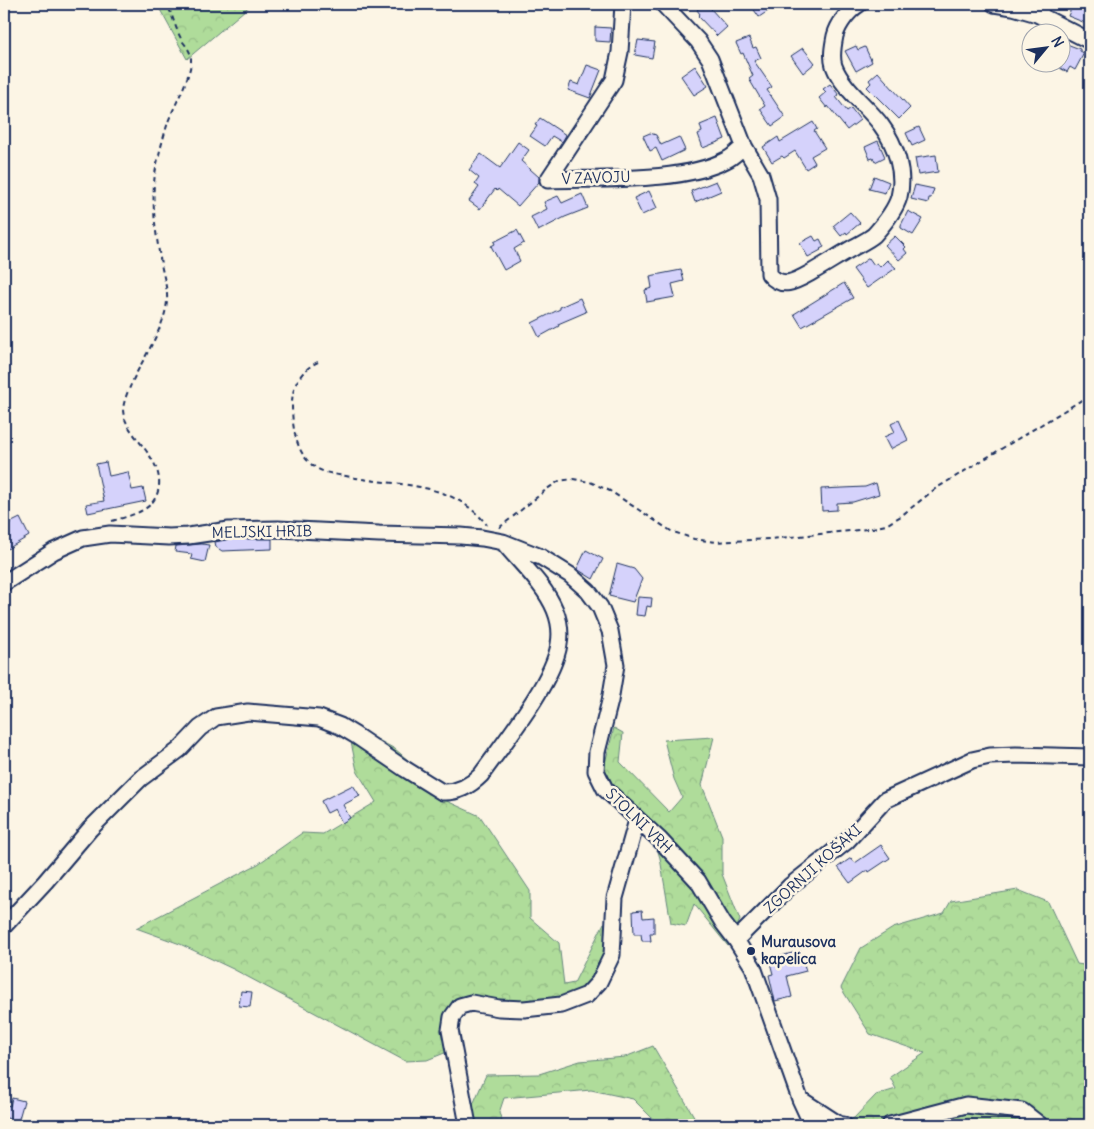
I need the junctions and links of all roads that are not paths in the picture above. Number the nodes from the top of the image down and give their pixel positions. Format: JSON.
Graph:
{"nodes":[{"id":1,"x":623,"y":4,"type":"edge"},
{"id":2,"x":663,"y":4,"type":"edge"},
{"id":3,"x":859,"y":4,"type":"edge"},
{"id":4,"x":994,"y":4,"type":"edge"},
{"id":5,"x":1040,"y":9,"type":"edge"},
{"id":6,"x":1090,"y":41,"type":"edge"},
{"id":7,"x":744,"y":146,"type":"junction"},
{"id":8,"x":501,"y":535,"type":"junction"},
{"id":9,"x":4,"y":583,"type":"edge"},
{"id":10,"x":1090,"y":758,"type":"edge"},
{"id":11,"x":637,"y":820,"type":"junction"},
{"id":12,"x":4,"y":926,"type":"edge"},
{"id":13,"x":736,"y":940,"type":"junction"},
{"id":14,"x":800,"y":1099,"type":"junction"},
{"id":15,"x":468,"y":1125,"type":"edge"},
{"id":16,"x":812,"y":1125,"type":"edge"},
{"id":17,"x":844,"y":1125,"type":"edge"},
{"id":18,"x":890,"y":1125,"type":"edge"},
{"id":19,"x":1040,"y":1125,"type":"edge"}],
"edges":[{"from":1,"to":7,"type":"street","name":"V ZAVOJU"},
{"from":2,"to":7,"type":"street"},
{"from":3,"to":7,"type":"street"},
{"from":4,"to":5,"type":"street"},
{"from":5,"to":6,"type":"street"},
{"from":8,"to":9,"type":"street","name":"MELJSKI HRIB"},
{"from":8,"to":11,"type":"street","name":"STOLNI VRH"},
{"from":8,"to":12,"type":"street"},
{"from":10,"to":13,"type":"street","name":"ZGORNJI KOŠAKI"},
{"from":11,"to":13,"type":"street","name":"STOLNI VRH"},
{"from":11,"to":15,"type":"street"},
{"from":13,"to":14,"type":"street","name":"STOLNI VRH"},
{"from":14,"to":16,"type":"street","name":"STOLNI VRH"},
{"from":14,"to":17,"type":"street"},
{"from":18,"to":19,"type":"street"}]}
